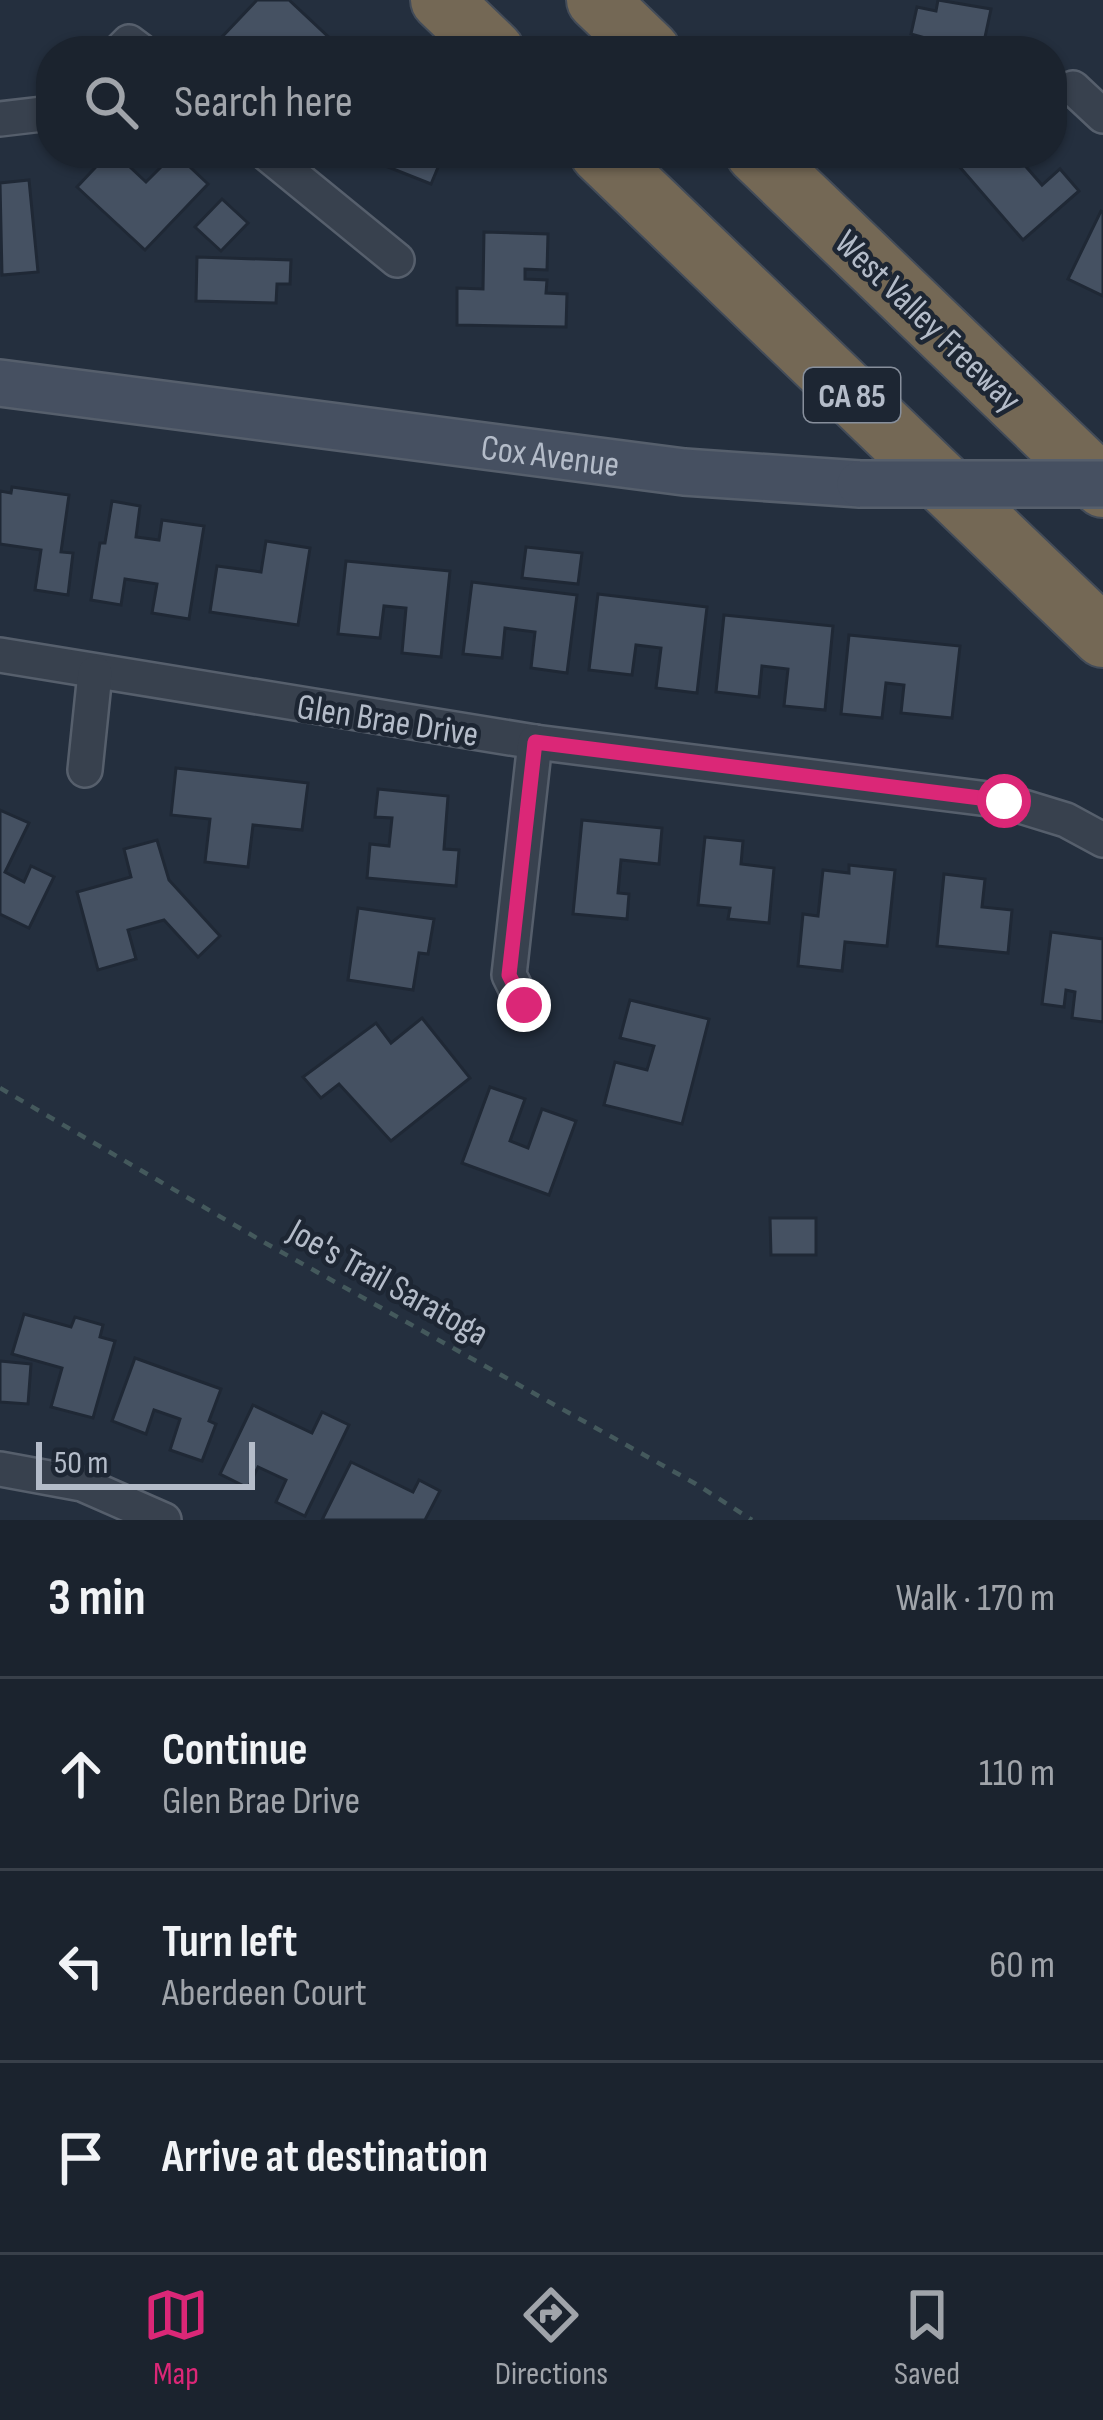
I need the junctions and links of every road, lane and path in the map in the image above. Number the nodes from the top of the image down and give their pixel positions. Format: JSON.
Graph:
{"nodes":[{"id":1,"x":441,"y":0,"type":"edge"},
{"id":2,"x":597,"y":0,"type":"edge"},
{"id":3,"x":478,"y":36,"type":"edge"},
{"id":4,"x":634,"y":36,"type":"edge"},
{"id":5,"x":1073,"y":88,"type":"dead end"},
{"id":6,"x":36,"y":114,"type":"edge"},
{"id":7,"x":1103,"y":116,"type":"edge"},
{"id":8,"x":0,"y":119,"type":"edge"},
{"id":9,"x":285,"y":168,"type":"edge"},
{"id":10,"x":616,"y":168,"type":"edge"},
{"id":11,"x":772,"y":168,"type":"edge"},
{"id":12,"x":398,"y":260,"type":"dead end"},
{"id":13,"x":0,"y":383,"type":"edge"},
{"id":14,"x":1103,"y":485,"type":"edge"},
{"id":15,"x":1103,"y":637,"type":"edge"},
{"id":16,"x":0,"y":656,"type":"edge"},
{"id":17,"x":95,"y":673,"type":"junction"},
{"id":18,"x":535,"y":742,"type":"junction"},
{"id":19,"x":85,"y":770,"type":"dead end"},
{"id":20,"x":1103,"y":840,"type":"edge"},
{"id":21,"x":524,"y":1005,"type":"dead end"},
{"id":22,"x":0,"y":1088,"type":"edge"},
{"id":23,"x":0,"y":1469,"type":"edge"},
{"id":24,"x":164,"y":1520,"type":"edge"},
{"id":25,"x":752,"y":1520,"type":"edge"}],
"edges":[{"from":1,"to":3,"type":"highway"},
{"from":2,"to":4,"type":"highway"},
{"from":5,"to":7,"type":"street"},
{"from":6,"to":8,"type":"street"},
{"from":9,"to":12,"type":"street"},
{"from":10,"to":15,"type":"highway","number":"CA 85"},
{"from":11,"to":14,"type":"highway","name":"West Valley Freeway"},
{"from":13,"to":14,"type":"main road","name":"Cox Avenue","bridge":true},
{"from":16,"to":17,"type":"street","name":"Glen Brae Drive"},
{"from":17,"to":18,"type":"street","name":"Glen Brae Drive"},
{"from":17,"to":19,"type":"street"},
{"from":18,"to":20,"type":"street","name":"Glen Brae Drive"},
{"from":18,"to":21,"type":"street"},
{"from":22,"to":25,"type":"path","name":"Joe's Trail Saratoga"},
{"from":23,"to":24,"type":"street"}]}
